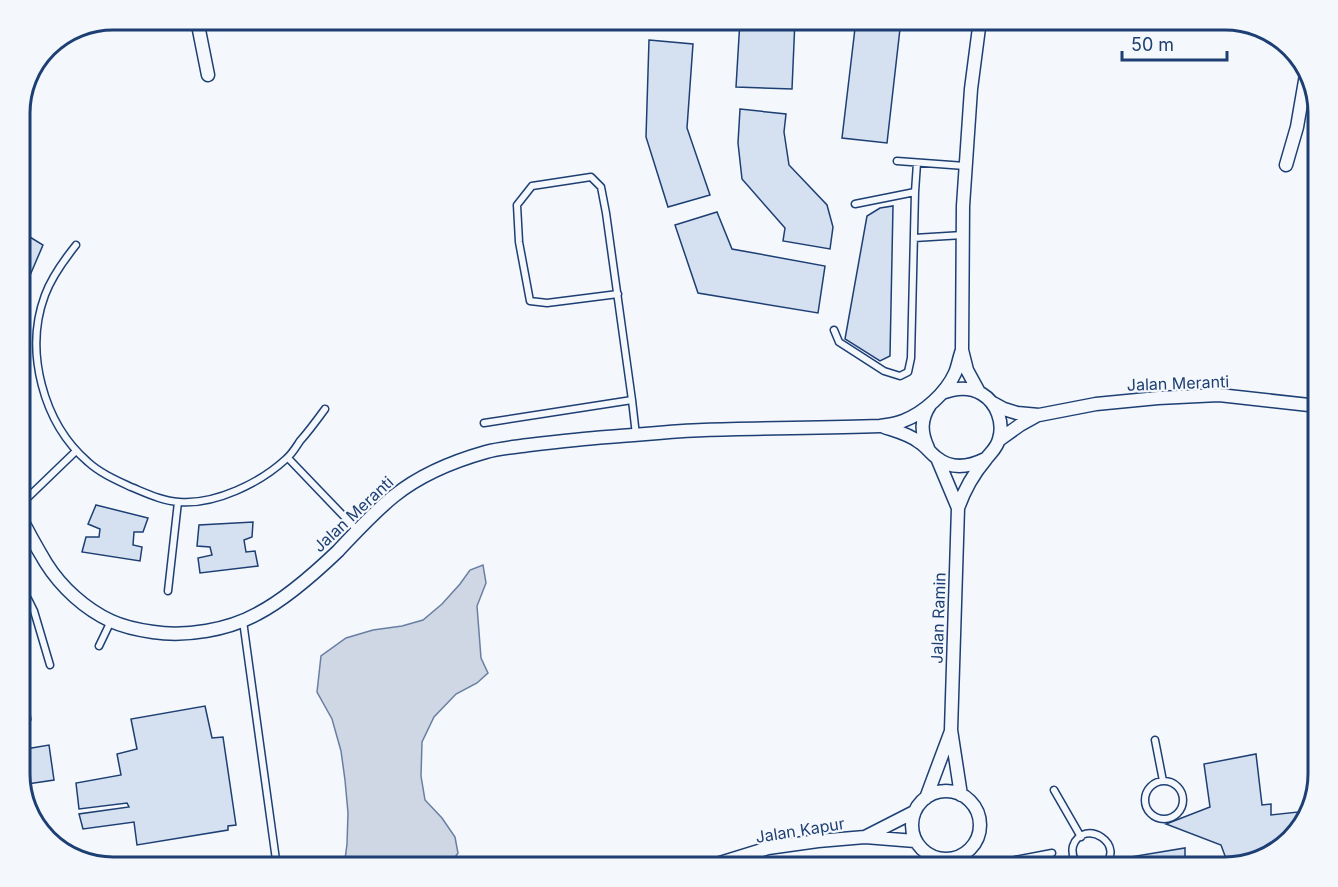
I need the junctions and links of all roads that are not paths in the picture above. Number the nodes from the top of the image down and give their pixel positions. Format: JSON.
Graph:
{"nodes":[{"id":1,"x":199,"y":30,"type":"edge"},
{"id":2,"x":979,"y":30,"type":"edge"},
{"id":3,"x":208,"y":75,"type":"dead end"},
{"id":4,"x":1304,"y":87,"type":"edge"},
{"id":5,"x":897,"y":161,"type":"dead end"},
{"id":6,"x":917,"y":163,"type":"junction"},
{"id":7,"x":1286,"y":165,"type":"dead end"},
{"id":8,"x":965,"y":166,"type":"junction"},
{"id":9,"x":915,"y":192,"type":"junction"},
{"id":10,"x":855,"y":204,"type":"dead end"},
{"id":11,"x":914,"y":238,"type":"junction"},
{"id":12,"x":963,"y":241,"type":"junction"},
{"id":13,"x":76,"y":245,"type":"dead end"},
{"id":14,"x":618,"y":294,"type":"junction"},
{"id":15,"x":834,"y":330,"type":"dead end"},
{"id":16,"x":962,"y":350,"type":"junction"},
{"id":17,"x":979,"y":392,"type":"junction"},
{"id":18,"x":937,"y":398,"type":"junction"},
{"id":19,"x":632,"y":400,"type":"junction"},
{"id":20,"x":993,"y":403,"type":"junction"},
{"id":21,"x":1308,"y":405,"type":"edge"},
{"id":22,"x":325,"y":409,"type":"dead end"},
{"id":23,"x":1039,"y":415,"type":"junction"},
{"id":24,"x":484,"y":423,"type":"dead end"},
{"id":25,"x":880,"y":426,"type":"junction"},
{"id":26,"x":636,"y":435,"type":"junction"},
{"id":27,"x":999,"y":440,"type":"junction"},
{"id":28,"x":76,"y":451,"type":"junction"},
{"id":29,"x":933,"y":453,"type":"junction"},
{"id":30,"x":288,"y":458,"type":"junction"},
{"id":31,"x":986,"y":459,"type":"junction"},
{"id":32,"x":30,"y":495,"type":"edge"},
{"id":33,"x":178,"y":502,"type":"junction"},
{"id":34,"x":958,"y":508,"type":"junction"},
{"id":35,"x":357,"y":530,"type":"junction"},
{"id":36,"x":30,"y":534,"type":"edge"},
{"id":37,"x":168,"y":591,"type":"dead end"},
{"id":38,"x":30,"y":603,"type":"edge"},
{"id":39,"x":243,"y":620,"type":"junction"},
{"id":40,"x":111,"y":621,"type":"junction"},
{"id":41,"x":99,"y":646,"type":"dead end"},
{"id":42,"x":50,"y":665,"type":"dead end"},
{"id":43,"x":951,"y":730,"type":"junction"},
{"id":44,"x":1155,"y":740,"type":"dead end"},
{"id":45,"x":1163,"y":781,"type":"junction"},
{"id":46,"x":1054,"y":790,"type":"dead end"},
{"id":47,"x":961,"y":795,"type":"junction"},
{"id":48,"x":926,"y":798,"type":"junction"},
{"id":49,"x":914,"y":812,"type":"junction"},
{"id":50,"x":865,"y":837,"type":"junction"},
{"id":51,"x":1080,"y":837,"type":"junction"},
{"id":52,"x":915,"y":841,"type":"junction"},
{"id":53,"x":968,"y":851,"type":"junction"},
{"id":54,"x":1052,"y":853,"type":"dead end"},
{"id":55,"x":275,"y":857,"type":"edge"},
{"id":56,"x":739,"y":857,"type":"edge"},
{"id":57,"x":929,"y":857,"type":"edge"},
{"id":58,"x":957,"y":857,"type":"edge"},
{"id":59,"x":966,"y":857,"type":"edge"},
{"id":60,"x":1031,"y":857,"type":"edge"},
{"id":61,"x":1074,"y":857,"type":"edge"},
{"id":62,"x":1109,"y":857,"type":"edge"}],
"edges":[{"from":1,"to":3,"type":"street"},
{"from":2,"to":8,"type":"street"},
{"from":4,"to":7,"type":"street"},
{"from":5,"to":6,"type":"lane"},
{"from":6,"to":8,"type":"lane"},
{"from":6,"to":9,"type":"lane"},
{"from":8,"to":12,"type":"street"},
{"from":9,"to":10,"type":"lane"},
{"from":9,"to":11,"type":"lane"},
{"from":11,"to":12,"type":"lane"},
{"from":11,"to":15,"type":"lane"},
{"from":12,"to":16,"type":"street"},
{"from":13,"to":28,"type":"lane"},
{"from":14,"to":14,"type":"lane"},
{"from":14,"to":19,"type":"lane"},
{"from":16,"to":17,"type":"street"},
{"from":16,"to":18,"type":"street"},
{"from":17,"to":18,"type":"street"},
{"from":17,"to":20,"type":"street"},
{"from":18,"to":25,"type":"street"},
{"from":18,"to":29,"type":"street"},
{"from":19,"to":24,"type":"lane"},
{"from":19,"to":26,"type":"lane"},
{"from":20,"to":23,"type":"street"},
{"from":20,"to":27,"type":"street"},
{"from":21,"to":23,"type":"street","name":"Jalan Meranti"},
{"from":22,"to":30,"type":"lane"},
{"from":23,"to":27,"type":"street"},
{"from":25,"to":26,"type":"street","name":"Jalan Meranti"},
{"from":25,"to":29,"type":"street"},
{"from":26,"to":35,"type":"street","name":"Jalan Meranti"},
{"from":27,"to":31,"type":"street"},
{"from":28,"to":32,"type":"lane"},
{"from":28,"to":33,"type":"lane"},
{"from":29,"to":31,"type":"street"},
{"from":29,"to":34,"type":"street"},
{"from":30,"to":33,"type":"lane"},
{"from":30,"to":35,"type":"lane"},
{"from":31,"to":34,"type":"street"},
{"from":33,"to":37,"type":"lane"},
{"from":34,"to":43,"type":"street","name":"Jalan Ramin"},
{"from":35,"to":39,"type":"street","name":"Jalan Meranti"},
{"from":36,"to":40,"type":"street","name":"Jalan Meranti"},
{"from":38,"to":42,"type":"lane"},
{"from":39,"to":40,"type":"street","name":"Jalan Meranti"},
{"from":39,"to":55,"type":"lane"},
{"from":40,"to":41,"type":"lane"},
{"from":43,"to":47,"type":"street","name":"Jalan Ramin"},
{"from":43,"to":48,"type":"street","name":"Jalan Ramin"},
{"from":44,"to":45,"type":"lane"},
{"from":45,"to":45,"type":"lane"},
{"from":46,"to":51,"type":"lane"},
{"from":47,"to":48,"type":"street"},
{"from":47,"to":53,"type":"street"},
{"from":48,"to":49,"type":"street"},
{"from":49,"to":50,"type":"street","name":"Jalan Kapur"},
{"from":49,"to":52,"type":"street"},
{"from":50,"to":52,"type":"street","name":"Jalan Kapur"},
{"from":50,"to":56,"type":"street","name":"Jalan Kapur"},
{"from":51,"to":61,"type":"lane"},
{"from":51,"to":62,"type":"lane"},
{"from":52,"to":57,"type":"street"},
{"from":53,"to":58,"type":"street"},
{"from":53,"to":59,"type":"street"},
{"from":54,"to":60,"type":"lane"}]}
